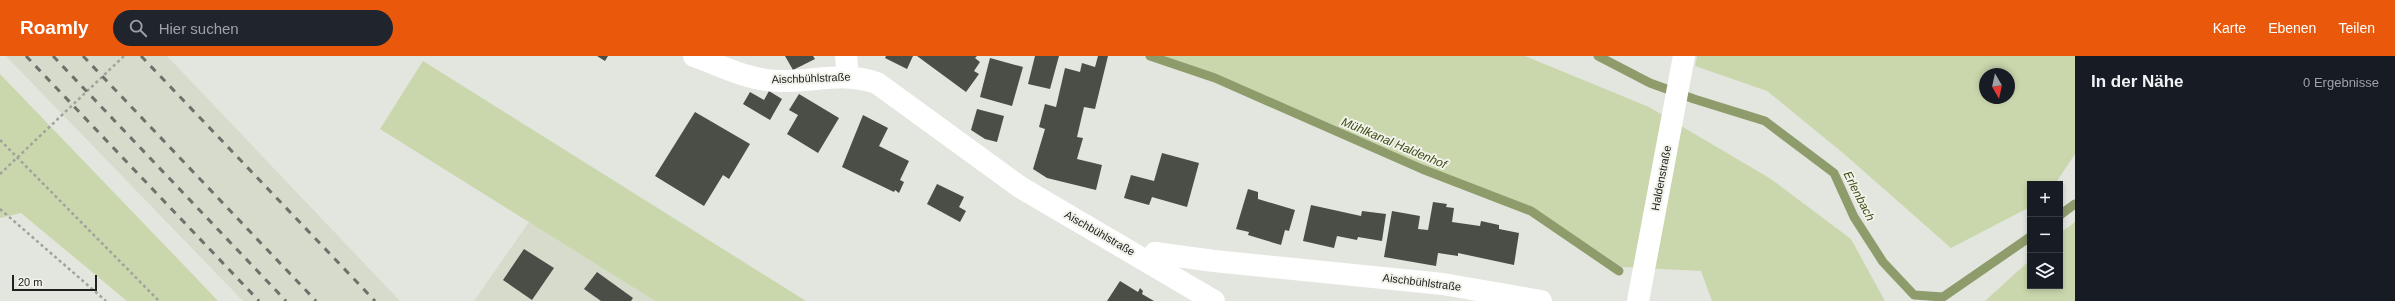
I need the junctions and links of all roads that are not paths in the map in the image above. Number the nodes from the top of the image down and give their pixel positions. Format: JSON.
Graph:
{"nodes":[{"id":1,"x":694,"y":56,"type":"edge"},
{"id":2,"x":1683,"y":58,"type":"edge"},
{"id":3,"x":847,"y":66,"type":"edge"},
{"id":4,"x":1150,"y":261,"type":"junction"},
{"id":5,"x":1214,"y":301,"type":"edge"},
{"id":6,"x":1541,"y":301,"type":"edge"},
{"id":7,"x":1638,"y":301,"type":"edge"}],
"edges":[{"from":1,"to":3,"type":"street","name":"Aischbühlstraße"},
{"from":2,"to":7,"type":"street","name":"Haldenstraße"},
{"from":3,"to":4,"type":"street","name":"Aischbühlstraße"},
{"from":4,"to":5,"type":"street"},
{"from":4,"to":6,"type":"street","name":"Aischbühlstraße"}]}
